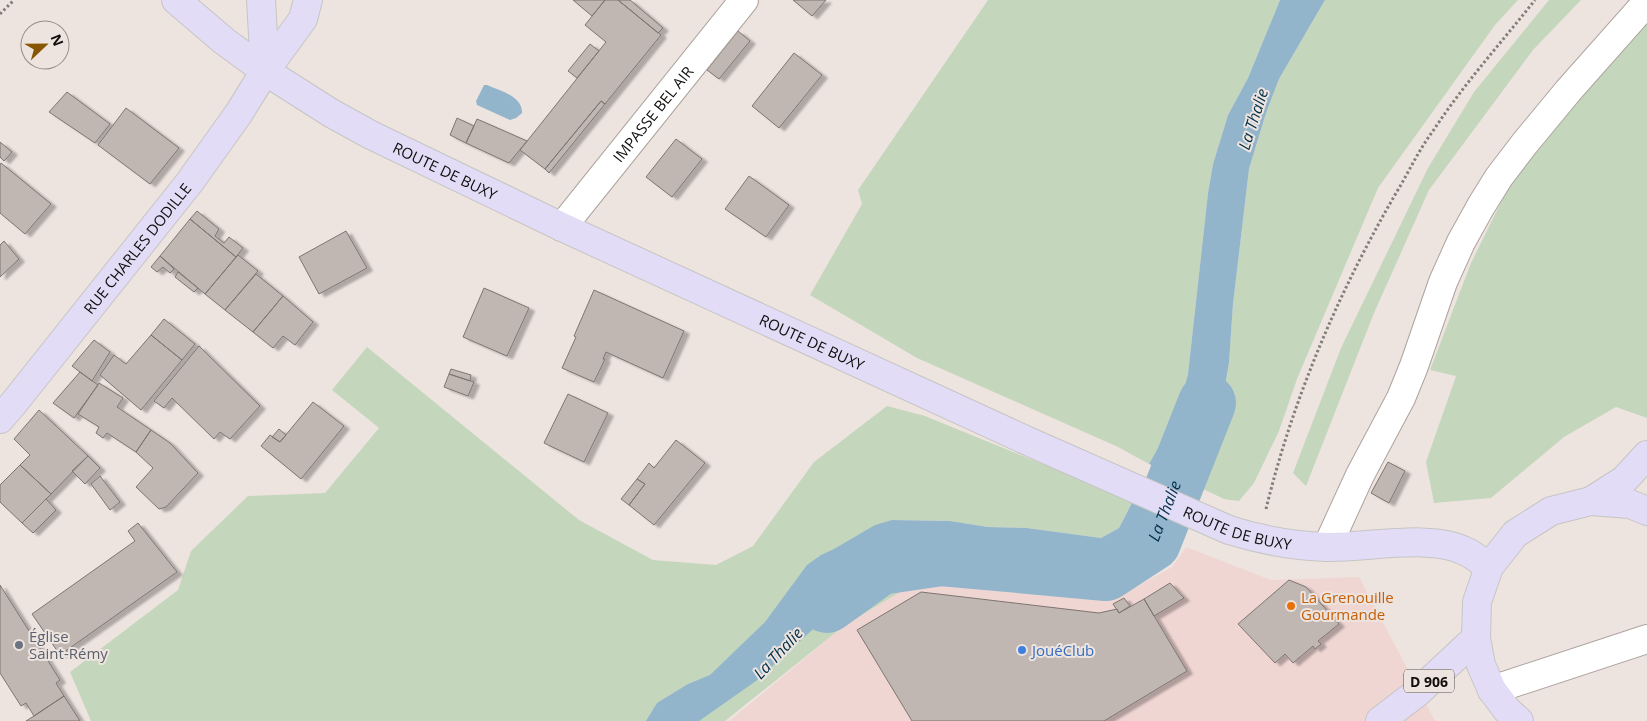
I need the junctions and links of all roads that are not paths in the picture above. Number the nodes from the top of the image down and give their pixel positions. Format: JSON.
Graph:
{"nodes":[{"id":1,"x":176,"y":0,"type":"edge"},
{"id":2,"x":261,"y":0,"type":"edge"},
{"id":3,"x":308,"y":0,"type":"edge"},
{"id":4,"x":744,"y":0,"type":"edge"},
{"id":5,"x":1647,"y":2,"type":"edge"},
{"id":6,"x":265,"y":70,"type":"junction"},
{"id":7,"x":562,"y":227,"type":"junction"},
{"id":8,"x":0,"y":418,"type":"edge"},
{"id":9,"x":1647,"y":455,"type":"edge"},
{"id":10,"x":1591,"y":501,"type":"junction"},
{"id":11,"x":1647,"y":511,"type":"edge"},
{"id":12,"x":1327,"y":547,"type":"junction"},
{"id":13,"x":1489,"y":567,"type":"junction"},
{"id":14,"x":1476,"y":638,"type":"junction"},
{"id":15,"x":1647,"y":639,"type":"edge"},
{"id":16,"x":1492,"y":690,"type":"junction"},
{"id":17,"x":1380,"y":721,"type":"edge"},
{"id":18,"x":1519,"y":721,"type":"edge"}],
"edges":[{"from":1,"to":6,"type":"main road","name":"ROUTE DE BUXY"},
{"from":2,"to":6,"type":"main road"},
{"from":3,"to":6,"type":"main road","name":"RUE CHARLES DODILLE"},
{"from":4,"to":7,"type":"street","name":"IMPASSE BEL AIR"},
{"from":5,"to":12,"type":"street"},
{"from":6,"to":7,"type":"main road","name":"ROUTE DE BUXY"},
{"from":6,"to":8,"type":"main road","name":"RUE CHARLES DODILLE"},
{"from":7,"to":12,"type":"main road","name":"ROUTE DE BUXY"},
{"from":9,"to":10,"type":"main road"},
{"from":10,"to":11,"type":"main road"},
{"from":10,"to":13,"type":"main road"},
{"from":12,"to":13,"type":"main road","name":"ROUTE DE BUXY"},
{"from":13,"to":14,"type":"main road"},
{"from":14,"to":16,"type":"main road"},
{"from":14,"to":17,"type":"main road","number":"D 906"},
{"from":15,"to":16,"type":"street"},
{"from":16,"to":18,"type":"main road"}]}
